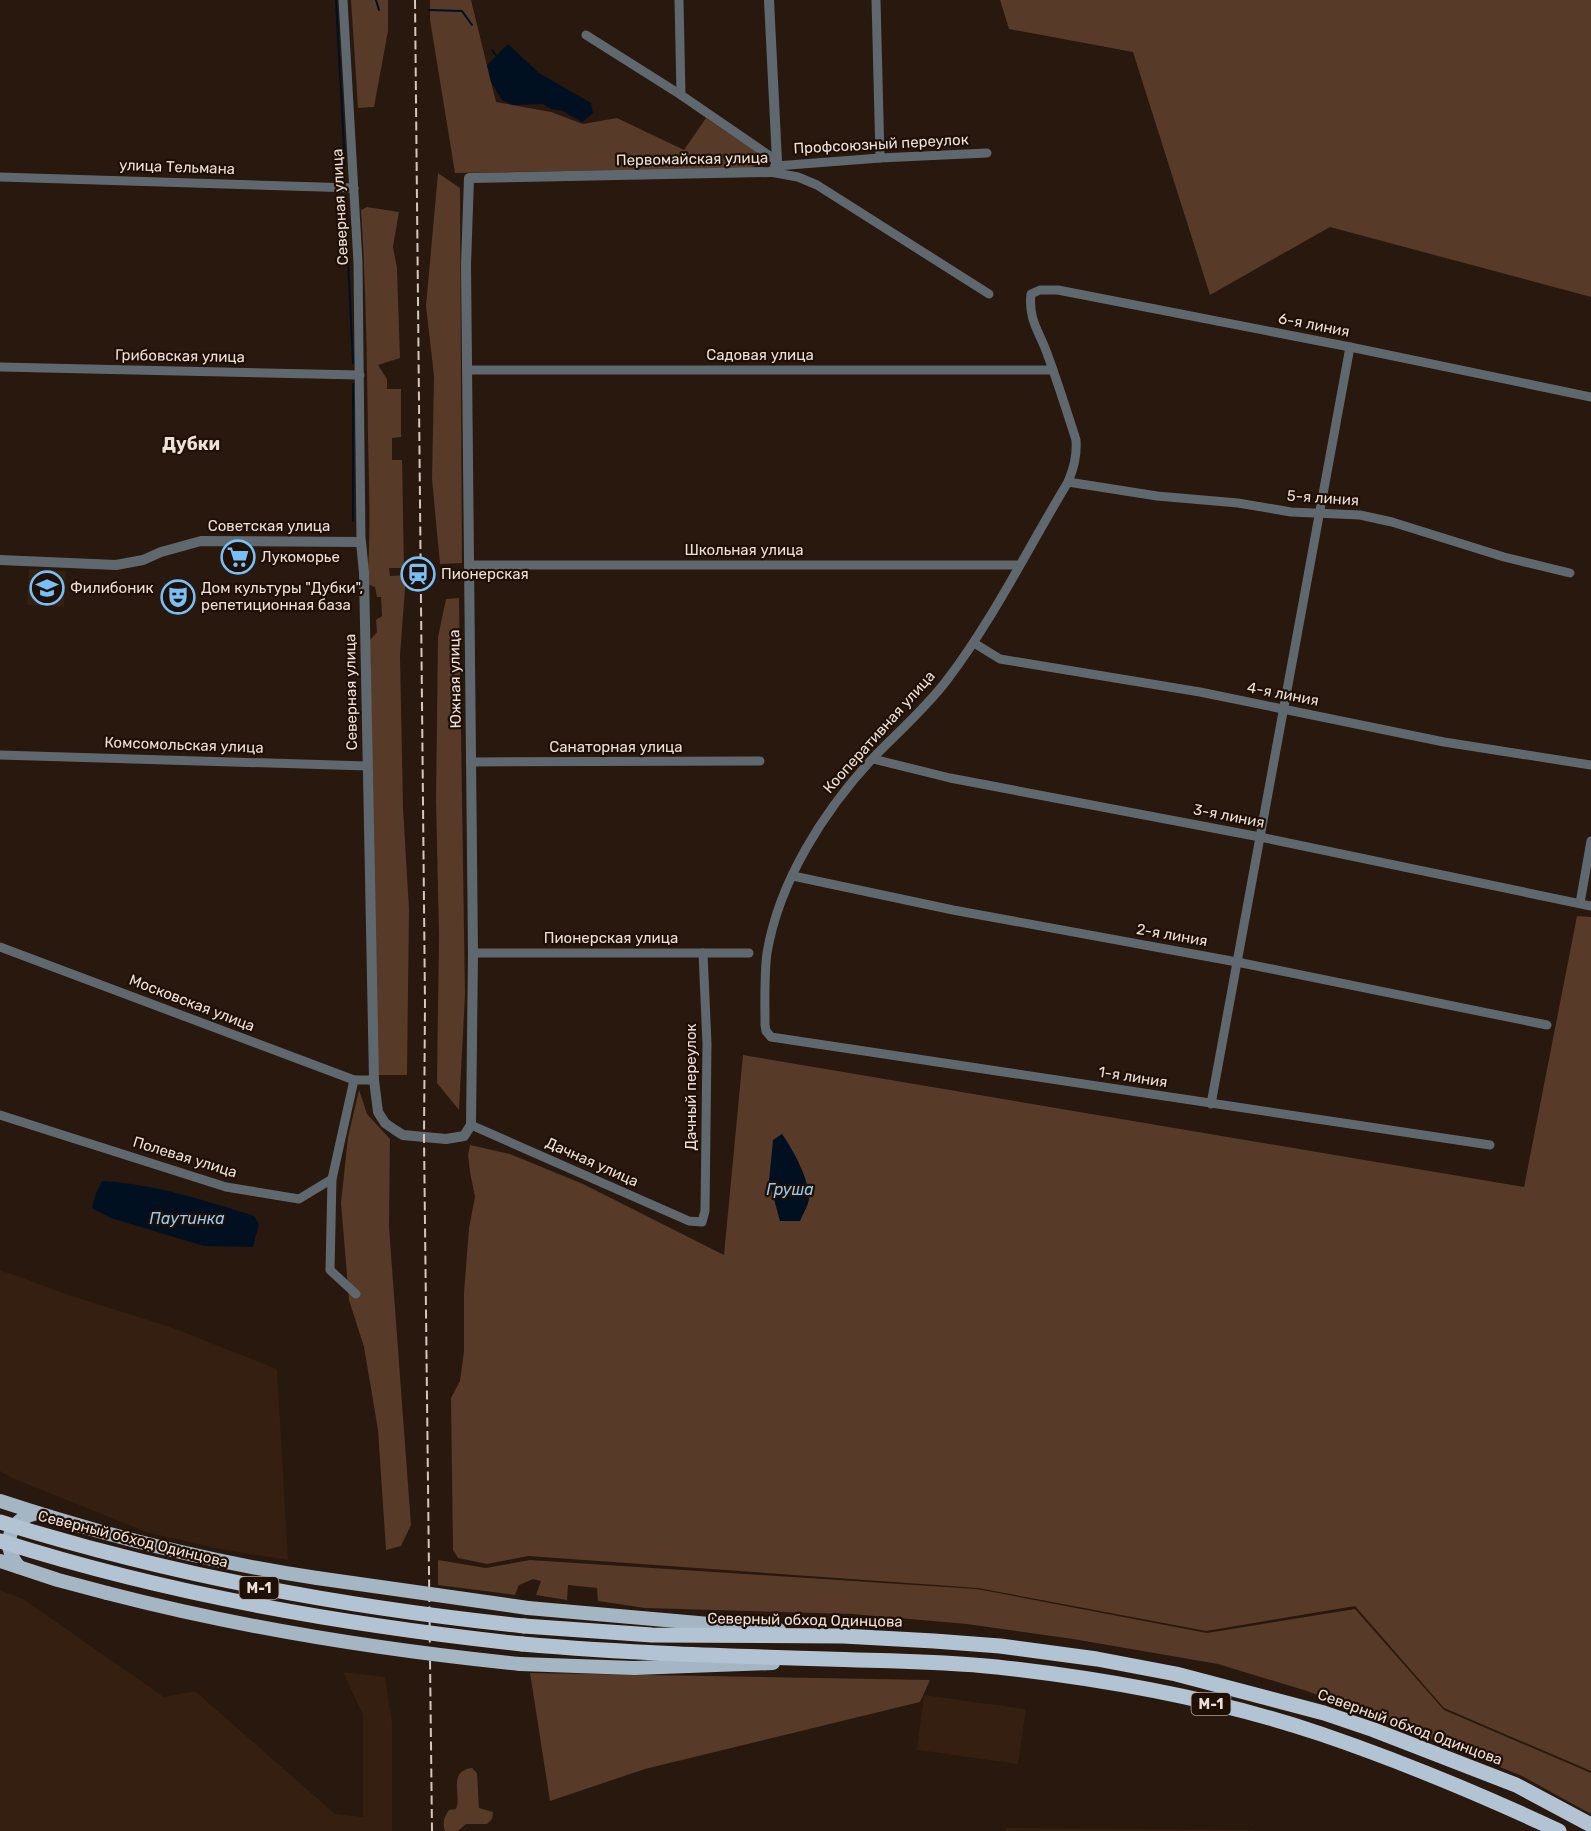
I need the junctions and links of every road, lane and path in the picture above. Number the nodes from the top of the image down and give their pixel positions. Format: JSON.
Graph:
{"nodes":[{"id":1,"x":344,"y":0,"type":"edge"},
{"id":2,"x":679,"y":0,"type":"edge"},
{"id":3,"x":769,"y":0,"type":"edge"},
{"id":4,"x":876,"y":0,"type":"edge"},
{"id":5,"x":586,"y":35,"type":"dead end"},
{"id":6,"x":681,"y":95,"type":"junction"},
{"id":7,"x":987,"y":153,"type":"dead end"},
{"id":8,"x":880,"y":158,"type":"junction"},
{"id":9,"x":774,"y":166,"type":"junction"},
{"id":10,"x":0,"y":177,"type":"edge"},
{"id":11,"x":469,"y":178,"type":"joint"},
{"id":12,"x":354,"y":188,"type":"junction"},
{"id":13,"x":989,"y":294,"type":"dead end"},
{"id":14,"x":1031,"y":294,"type":"joint"},
{"id":15,"x":1350,"y":347,"type":"junction"},
{"id":16,"x":0,"y":367,"type":"edge"},
{"id":17,"x":468,"y":370,"type":"junction"},
{"id":18,"x":1053,"y":370,"type":"junction"},
{"id":19,"x":360,"y":375,"type":"junction"},
{"id":20,"x":1591,"y":397,"type":"edge"},
{"id":21,"x":1068,"y":482,"type":"junction"},
{"id":22,"x":1319,"y":514,"type":"junction"},
{"id":23,"x":361,"y":542,"type":"junction"},
{"id":24,"x":0,"y":560,"type":"edge"},
{"id":25,"x":469,"y":565,"type":"junction"},
{"id":26,"x":1019,"y":566,"type":"junction"},
{"id":27,"x":1570,"y":573,"type":"dead end"},
{"id":28,"x":974,"y":643,"type":"junction"},
{"id":29,"x":1283,"y":709,"type":"junction"},
{"id":30,"x":0,"y":754,"type":"edge"},
{"id":31,"x":873,"y":759,"type":"junction"},
{"id":32,"x":760,"y":761,"type":"dead end"},
{"id":33,"x":471,"y":762,"type":"junction"},
{"id":34,"x":1591,"y":765,"type":"edge"},
{"id":35,"x":367,"y":766,"type":"junction"},
{"id":36,"x":1260,"y":837,"type":"junction"},
{"id":37,"x":1591,"y":842,"type":"edge"},
{"id":38,"x":792,"y":876,"type":"junction"},
{"id":39,"x":1580,"y":903,"type":"junction"},
{"id":40,"x":1591,"y":906,"type":"edge"},
{"id":41,"x":0,"y":947,"type":"edge"},
{"id":42,"x":473,"y":953,"type":"junction"},
{"id":43,"x":703,"y":953,"type":"junction"},
{"id":44,"x":749,"y":953,"type":"dead end"},
{"id":45,"x":1237,"y":962,"type":"junction"},
{"id":46,"x":1547,"y":1025,"type":"dead end"},
{"id":47,"x":771,"y":1037,"type":"joint"},
{"id":48,"x":354,"y":1080,"type":"junction"},
{"id":49,"x":374,"y":1080,"type":"junction"},
{"id":50,"x":1211,"y":1104,"type":"junction"},
{"id":51,"x":0,"y":1115,"type":"edge"},
{"id":52,"x":471,"y":1125,"type":"junction"},
{"id":53,"x":1490,"y":1145,"type":"dead end"},
{"id":54,"x":332,"y":1179,"type":"junction"},
{"id":55,"x":702,"y":1222,"type":"joint"},
{"id":56,"x":356,"y":1294,"type":"dead end"},
{"id":57,"x":0,"y":1501,"type":"edge"},
{"id":58,"x":36,"y":1513,"type":"junction"},
{"id":59,"x":0,"y":1522,"type":"edge"},
{"id":60,"x":0,"y":1541,"type":"edge"},
{"id":61,"x":0,"y":1561,"type":"edge"},
{"id":62,"x":20,"y":1567,"type":"junction"},
{"id":63,"x":843,"y":1636,"type":"junction"},
{"id":64,"x":843,"y":1660,"type":"junction"},
{"id":65,"x":1591,"y":1825,"type":"edge"},
{"id":66,"x":1559,"y":1831,"type":"edge"}],
"edges":[{"from":1,"to":12,"type":"street","name":"Северная улица"},
{"from":2,"to":6,"type":"street"},
{"from":3,"to":9,"type":"street"},
{"from":4,"to":8,"type":"street"},
{"from":5,"to":6,"type":"street"},
{"from":6,"to":9,"type":"street"},
{"from":7,"to":8,"type":"street","name":"Профсоюзный переулок"},
{"from":8,"to":9,"type":"street","name":"Профсоюзный переулок"},
{"from":9,"to":11,"type":"street","name":"Первомайская улица"},
{"from":9,"to":13,"type":"street","name":"Первомайская улица"},
{"from":10,"to":12,"type":"street","name":"улица Тельмана"},
{"from":11,"to":17,"type":"street","name":"Южная улица"},
{"from":12,"to":19,"type":"street","name":"Северная улица"},
{"from":14,"to":15,"type":"street","name":"6-я линия"},
{"from":14,"to":18,"type":"street","name":"Кооперативная улица"},
{"from":15,"to":20,"type":"street","name":"6-я линия"},
{"from":15,"to":22,"type":"street"},
{"from":16,"to":19,"type":"street","name":"Грибовская улица"},
{"from":17,"to":18,"type":"street","name":"Садовая улица"},
{"from":17,"to":25,"type":"street","name":"Южная улица"},
{"from":18,"to":21,"type":"street","name":"Кооперативная улица"},
{"from":19,"to":23,"type":"street","name":"Северная улица"},
{"from":21,"to":22,"type":"street","name":"5-я линия"},
{"from":21,"to":26,"type":"street","name":"Кооперативная улица"},
{"from":22,"to":27,"type":"street","name":"5-я линия"},
{"from":22,"to":29,"type":"street"},
{"from":23,"to":24,"type":"street","name":"Советская улица"},
{"from":23,"to":35,"type":"street","name":"Северная улица"},
{"from":25,"to":26,"type":"street","name":"Школьная улица"},
{"from":25,"to":33,"type":"street","name":"Южная улица"},
{"from":26,"to":28,"type":"street","name":"Кооперативная улица"},
{"from":28,"to":29,"type":"street","name":"4-я линия"},
{"from":28,"to":31,"type":"street","name":"Кооперативная улица"},
{"from":29,"to":34,"type":"street","name":"4-я линия"},
{"from":29,"to":36,"type":"street"},
{"from":30,"to":35,"type":"street","name":"Комсомольская улица"},
{"from":31,"to":36,"type":"street","name":"3-я линия"},
{"from":31,"to":38,"type":"street","name":"Кооперативная улица"},
{"from":32,"to":33,"type":"street","name":"Санаторная улица"},
{"from":33,"to":42,"type":"street","name":"Южная улица"},
{"from":35,"to":49,"type":"street","name":"Северная улица"},
{"from":36,"to":39,"type":"street","name":"3-я линия"},
{"from":36,"to":45,"type":"street"},
{"from":37,"to":39,"type":"street"},
{"from":38,"to":45,"type":"street","name":"2-я линия"},
{"from":38,"to":47,"type":"street","name":"Кооперативная улица"},
{"from":39,"to":40,"type":"street","name":"3-я линия"},
{"from":41,"to":48,"type":"street","name":"Московская улица"},
{"from":42,"to":43,"type":"street","name":"Пионерская улица"},
{"from":42,"to":52,"type":"street","name":"Южная улица"},
{"from":43,"to":44,"type":"street","name":"Пионерская улица"},
{"from":43,"to":55,"type":"street","name":"Дачный переулок"},
{"from":45,"to":46,"type":"street","name":"2-я линия"},
{"from":45,"to":50,"type":"street"},
{"from":47,"to":50,"type":"street","name":"1-я линия"},
{"from":48,"to":49,"type":"street","name":"Московская улица"},
{"from":48,"to":54,"type":"street"},
{"from":49,"to":52,"type":"street","name":"Северная улица"},
{"from":50,"to":53,"type":"street","name":"1-я линия"},
{"from":51,"to":54,"type":"street","name":"Полевая улица"},
{"from":52,"to":55,"type":"street","name":"Дачная улица"},
{"from":54,"to":56,"type":"street"},
{"from":57,"to":58,"type":"main road"},
{"from":58,"to":62,"type":"main road"},
{"from":58,"to":63,"type":"main road","bridge":true},
{"from":59,"to":63,"type":"highway","name":"Северный обход Одинцова","number":"М-1","bridge":true},
{"from":60,"to":64,"type":"highway","number":"М-1","bridge":true},
{"from":61,"to":62,"type":"main road"},
{"from":62,"to":64,"type":"main road","bridge":true},
{"from":63,"to":65,"type":"highway","name":"Северный обход Одинцова","number":"М-1"},
{"from":64,"to":66,"type":"highway","number":"М-1"}]}
